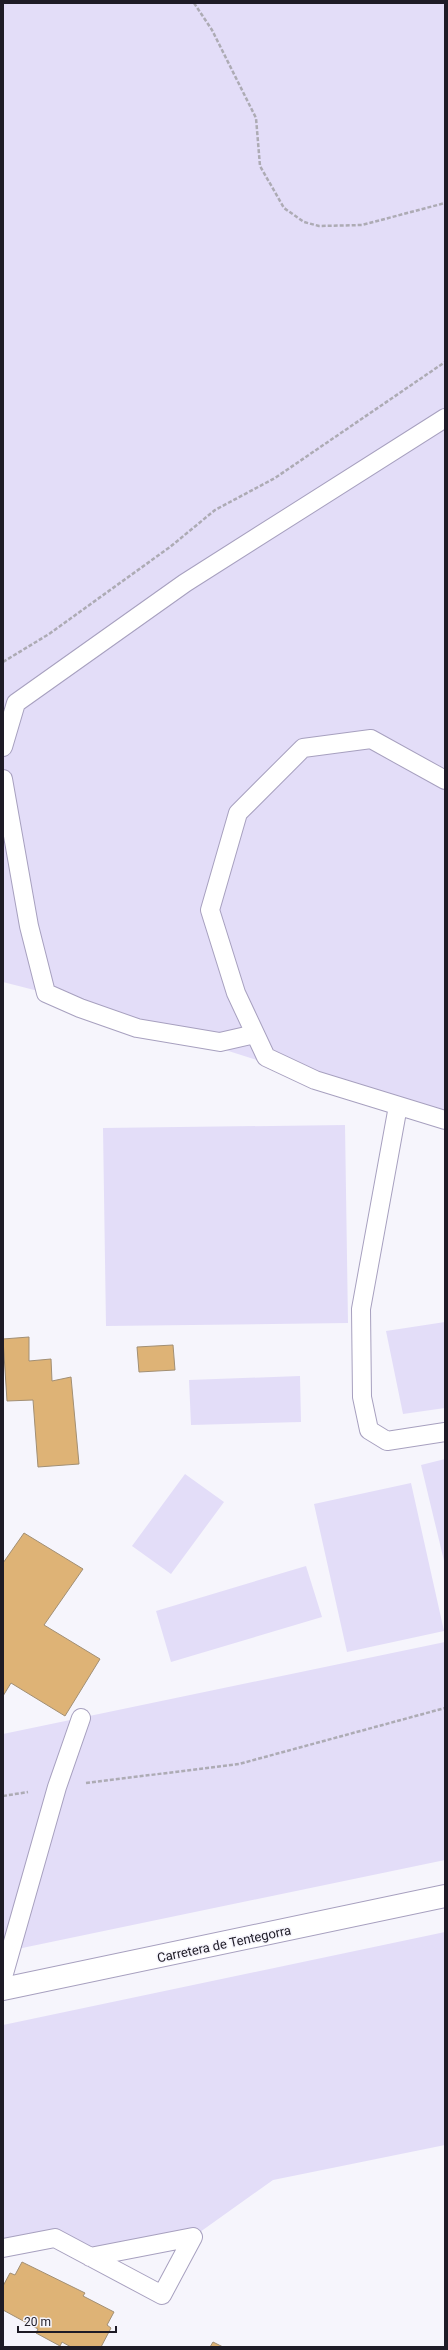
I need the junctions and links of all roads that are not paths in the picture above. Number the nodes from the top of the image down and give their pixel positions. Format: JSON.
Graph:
{"nodes":[{"id":1,"x":445,"y":418,"type":"edge"},
{"id":2,"x":3,"y":747,"type":"edge"},
{"id":3,"x":3,"y":779,"type":"edge"},
{"id":4,"x":445,"y":780,"type":"edge"},
{"id":5,"x":255,"y":1034,"type":"junction"},
{"id":6,"x":398,"y":1106,"type":"junction"},
{"id":7,"x":445,"y":1120,"type":"edge"},
{"id":8,"x":445,"y":1432,"type":"edge"},
{"id":9,"x":81,"y":1718,"type":"dead end"},
{"id":10,"x":445,"y":1896,"type":"edge"},
{"id":11,"x":3,"y":1977,"type":"edge"},
{"id":12,"x":3,"y":1989,"type":"edge"},
{"id":13,"x":3,"y":2248,"type":"edge"},
{"id":14,"x":90,"y":2257,"type":"junction"}],
"edges":[{"from":1,"to":2,"type":"lane"},
{"from":3,"to":5,"type":"lane"},
{"from":4,"to":5,"type":"lane"},
{"from":5,"to":6,"type":"lane"},
{"from":6,"to":7,"type":"lane"},
{"from":6,"to":8,"type":"lane"},
{"from":9,"to":11,"type":"lane"},
{"from":10,"to":12,"type":"main road","name":"Carretera de Tentegorra"},
{"from":13,"to":14,"type":"lane"},
{"from":14,"to":14,"type":"lane"}]}
